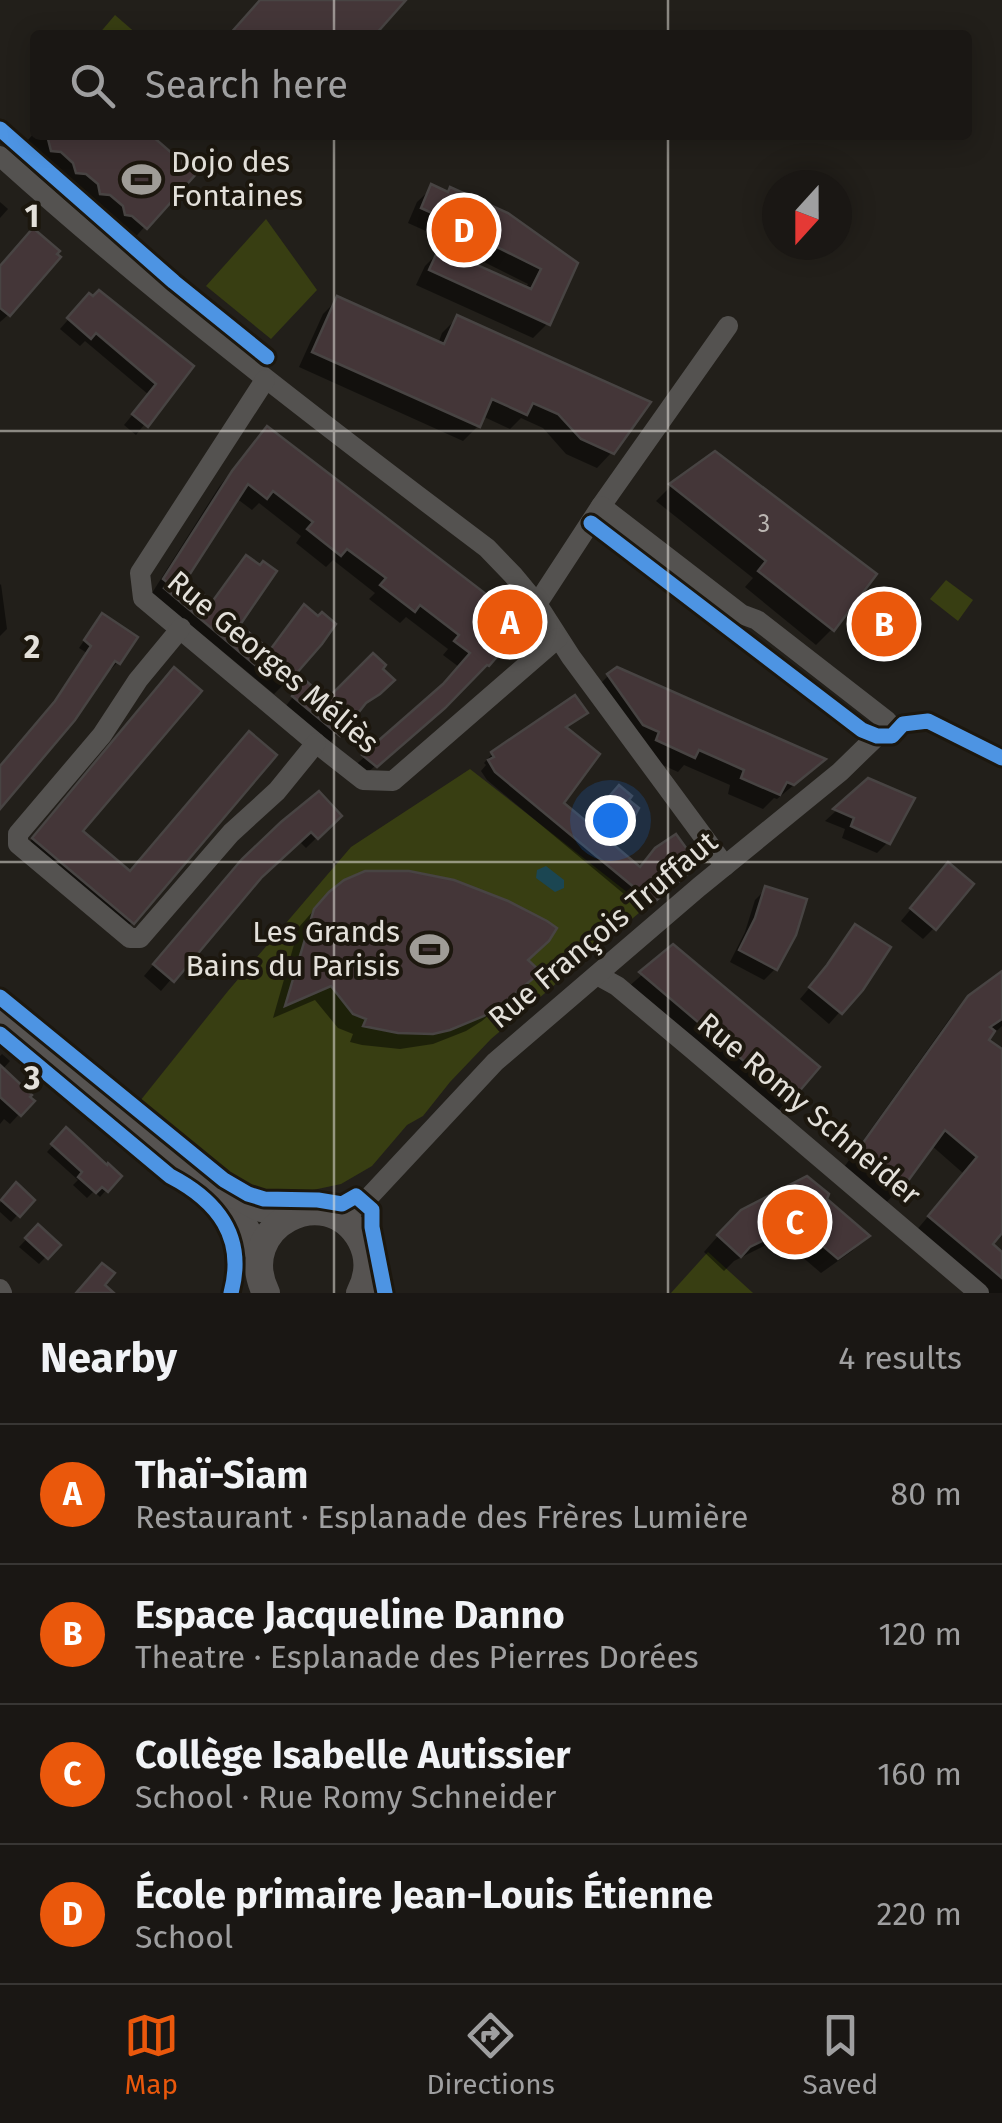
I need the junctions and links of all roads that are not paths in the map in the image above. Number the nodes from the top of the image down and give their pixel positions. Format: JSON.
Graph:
{"nodes":[{"id":1,"x":0,"y":156,"type":"edge"},
{"id":2,"x":728,"y":326,"type":"dead end"},
{"id":3,"x":265,"y":380,"type":"junction"},
{"id":4,"x":601,"y":506,"type":"junction"},
{"id":5,"x":537,"y":604,"type":"junction"},
{"id":6,"x":182,"y":628,"type":"junction"},
{"id":7,"x":558,"y":638,"type":"junction"},
{"id":8,"x":316,"y":743,"type":"junction"},
{"id":9,"x":725,"y":866,"type":"junction"},
{"id":10,"x":597,"y":975,"type":"junction"},
{"id":11,"x":0,"y":1012,"type":"edge"},
{"id":12,"x":188,"y":1166,"type":"junction"},
{"id":13,"x":296,"y":1214,"type":"junction"},
{"id":14,"x":349,"y":1226,"type":"junction"},
{"id":15,"x":259,"y":1253,"type":"junction"},
{"id":16,"x":368,"y":1287,"type":"edge"},
{"id":17,"x":261,"y":1290,"type":"edge"},
{"id":18,"x":979,"y":1293,"type":"edge"}],
"edges":[{"from":1,"to":3,"type":"street"},
{"from":2,"to":4,"type":"street"},
{"from":3,"to":5,"type":"street"},
{"from":3,"to":6,"type":"street","name":"Rue Georges Méliès"},
{"from":4,"to":5,"type":"street"},
{"from":4,"to":9,"type":"street","name":"Rue François Truffaut"},
{"from":5,"to":7,"type":"street"},
{"from":6,"to":8,"type":"street","name":"Rue Georges Méliès"},
{"from":6,"to":8,"type":"street"},
{"from":7,"to":8,"type":"street","name":"Rue Georges Méliès"},
{"from":7,"to":9,"type":"street"},
{"from":9,"to":10,"type":"street","name":"Rue François Truffaut"},
{"from":10,"to":14,"type":"street","name":"Rue François Truffaut"},
{"from":10,"to":18,"type":"street","name":"Rue Romy Schneider"},
{"from":11,"to":12,"type":"main road"},
{"from":12,"to":13,"type":"main road"},
{"from":12,"to":15,"type":"main road"},
{"from":13,"to":14,"type":"main road"},
{"from":13,"to":15,"type":"main road"},
{"from":14,"to":16,"type":"main road"},
{"from":15,"to":17,"type":"main road"}]}
